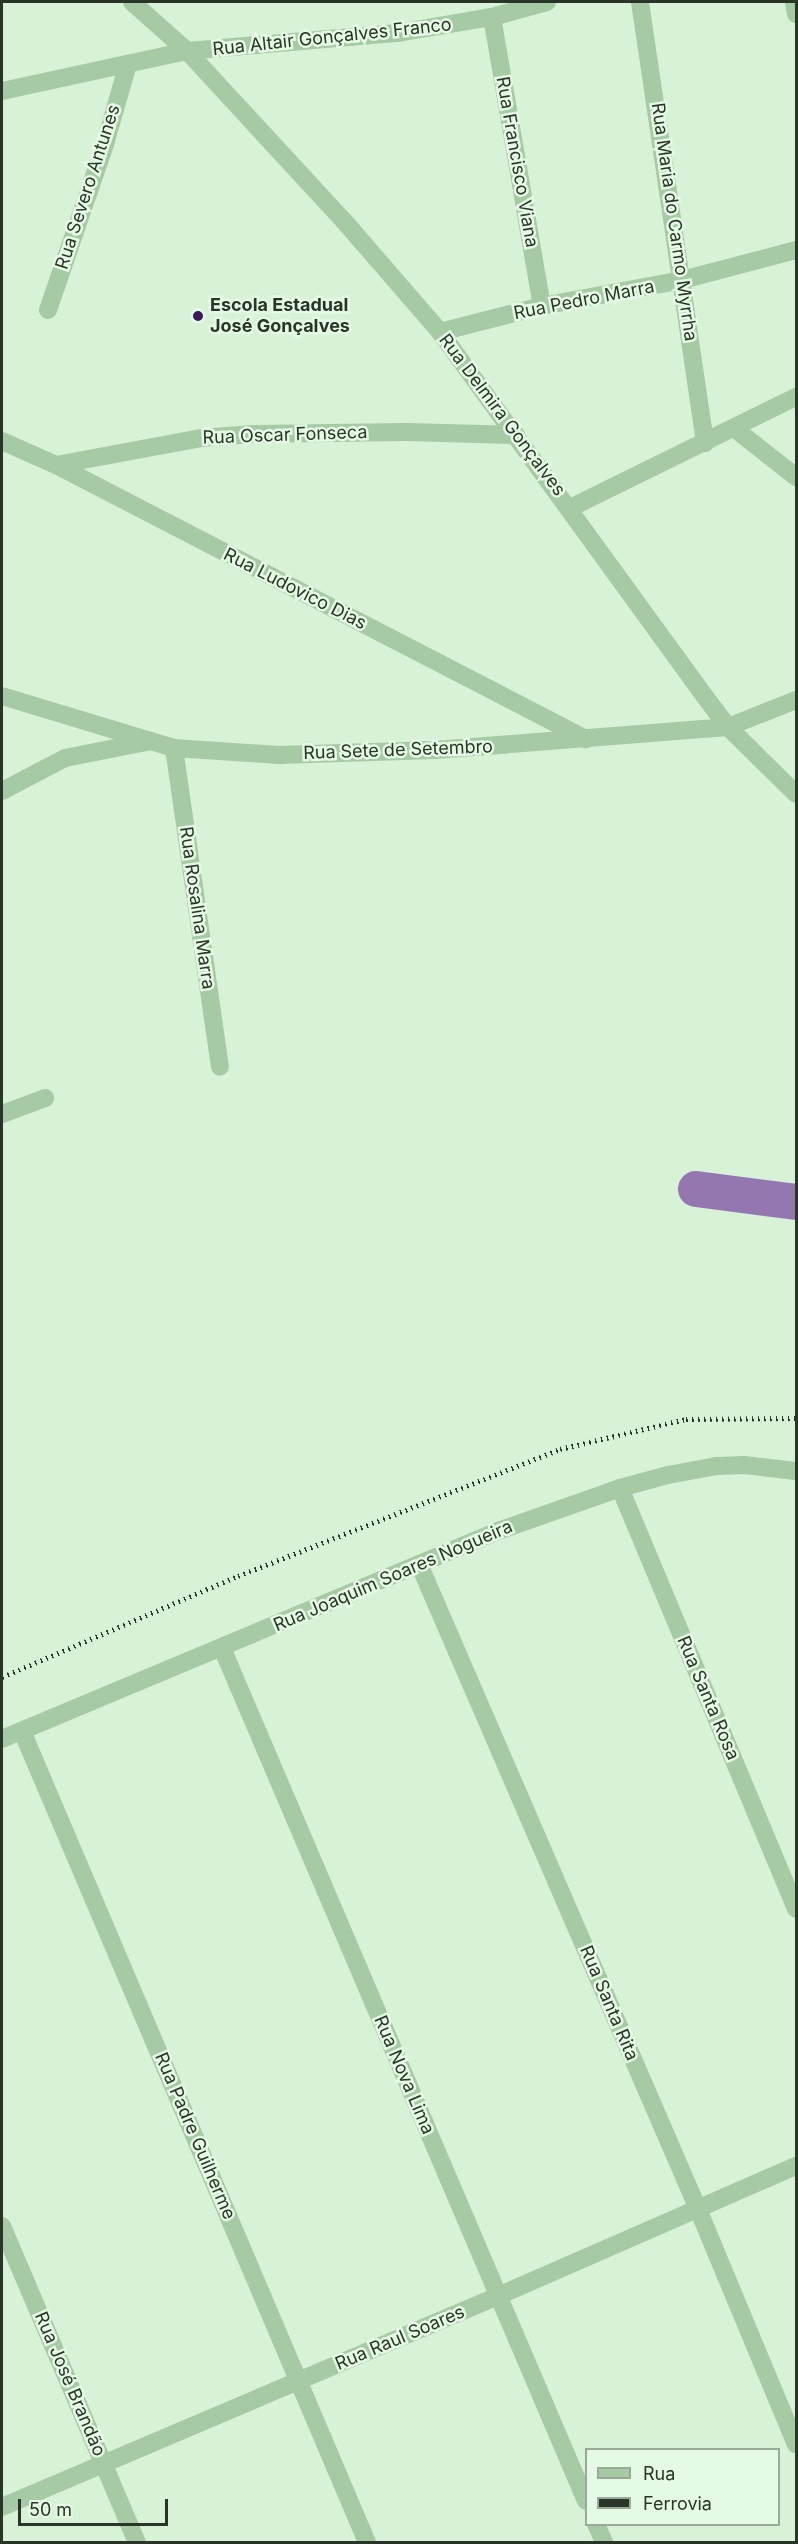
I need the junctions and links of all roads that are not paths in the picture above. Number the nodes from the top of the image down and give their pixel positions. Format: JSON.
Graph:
{"nodes":[{"id":1,"x":132,"y":2,"type":"edge"},
{"id":2,"x":548,"y":2,"type":"edge"},
{"id":3,"x":640,"y":2,"type":"edge"},
{"id":4,"x":794,"y":2,"type":"edge"},
{"id":5,"x":796,"y":14,"type":"edge"},
{"id":6,"x":492,"y":17,"type":"junction"},
{"id":7,"x":187,"y":51,"type":"junction"},
{"id":8,"x":128,"y":64,"type":"junction"},
{"id":9,"x":2,"y":91,"type":"edge"},
{"id":10,"x":796,"y":250,"type":"edge"},
{"id":11,"x":682,"y":280,"type":"junction"},
{"id":12,"x":542,"y":306,"type":"junction"},
{"id":13,"x":48,"y":310,"type":"dead end"},
{"id":14,"x":440,"y":332,"type":"junction"},
{"id":15,"x":796,"y":398,"type":"edge"},
{"id":16,"x":735,"y":429,"type":"junction"},
{"id":17,"x":516,"y":435,"type":"junction"},
{"id":18,"x":2,"y":441,"type":"edge"},
{"id":19,"x":705,"y":443,"type":"junction"},
{"id":20,"x":56,"y":465,"type":"junction"},
{"id":21,"x":796,"y":477,"type":"edge"},
{"id":22,"x":570,"y":508,"type":"junction"},
{"id":23,"x":2,"y":696,"type":"edge"},
{"id":24,"x":796,"y":700,"type":"edge"},
{"id":25,"x":728,"y":727,"type":"junction"},
{"id":26,"x":588,"y":740,"type":"junction"},
{"id":27,"x":151,"y":741,"type":"junction"},
{"id":28,"x":174,"y":748,"type":"junction"},
{"id":29,"x":2,"y":791,"type":"edge"},
{"id":30,"x":796,"y":794,"type":"edge"},
{"id":31,"x":220,"y":1067,"type":"dead end"},
{"id":32,"x":45,"y":1098,"type":"dead end"},
{"id":33,"x":2,"y":1114,"type":"edge"},
{"id":34,"x":796,"y":1471,"type":"edge"},
{"id":35,"x":620,"y":1488,"type":"junction"},
{"id":36,"x":419,"y":1564,"type":"junction"},
{"id":37,"x":222,"y":1648,"type":"junction"},
{"id":38,"x":22,"y":1731,"type":"junction"},
{"id":39,"x":2,"y":1739,"type":"edge"},
{"id":40,"x":796,"y":1909,"type":"edge"},
{"id":41,"x":796,"y":2166,"type":"edge"},
{"id":42,"x":698,"y":2209,"type":"junction"},
{"id":43,"x":2,"y":2226,"type":"edge"},
{"id":44,"x":498,"y":2296,"type":"junction"},
{"id":45,"x":300,"y":2381,"type":"junction"},
{"id":46,"x":796,"y":2444,"type":"edge"},
{"id":47,"x":104,"y":2463,"type":"junction"},
{"id":48,"x":585,"y":2499,"type":"edge"},
{"id":49,"x":2,"y":2507,"type":"edge"},
{"id":50,"x":597,"y":2526,"type":"edge"},
{"id":51,"x":137,"y":2542,"type":"edge"},
{"id":52,"x":367,"y":2542,"type":"edge"},
{"id":53,"x":604,"y":2542,"type":"edge"}],
"edges":[{"from":1,"to":7,"type":"street","name":"Rua Altair Gonçalves Franco"},
{"from":2,"to":6,"type":"street","name":"Rua Altair Gonçalves Franco"},
{"from":3,"to":11,"type":"street","name":"Rua Maria do Carmo Myrrha"},
{"from":4,"to":5,"type":"street"},
{"from":6,"to":7,"type":"street","name":"Rua Altair Gonçalves Franco"},
{"from":6,"to":12,"type":"street","name":"Rua Francisco Viana"},
{"from":7,"to":8,"type":"street"},
{"from":7,"to":14,"type":"street","name":"Rua Delmira Gonçalves"},
{"from":8,"to":9,"type":"street"},
{"from":8,"to":13,"type":"street","name":"Rua Severo Antunes"},
{"from":10,"to":11,"type":"street","name":"Rua Pedro Marra"},
{"from":11,"to":12,"type":"street","name":"Rua Pedro Marra"},
{"from":11,"to":19,"type":"street","name":"Rua Maria do Carmo Myrrha"},
{"from":12,"to":14,"type":"street","name":"Rua Pedro Marra"},
{"from":14,"to":17,"type":"street","name":"Rua Delmira Gonçalves"},
{"from":15,"to":16,"type":"street"},
{"from":16,"to":19,"type":"street"},
{"from":16,"to":21,"type":"street"},
{"from":17,"to":20,"type":"street","name":"Rua Oscar Fonseca"},
{"from":17,"to":22,"type":"street","name":"Rua Delmira Gonçalves"},
{"from":18,"to":20,"type":"street","name":"Rua Ludovico Dias"},
{"from":19,"to":22,"type":"street"},
{"from":20,"to":26,"type":"street","name":"Rua Ludovico Dias"},
{"from":22,"to":25,"type":"street","name":"Rua Delmira Gonçalves"},
{"from":23,"to":27,"type":"street","name":"Rua Sete de Setembro"},
{"from":24,"to":25,"type":"street","name":"Rua Sete de Setembro"},
{"from":25,"to":26,"type":"street","name":"Rua Sete de Setembro"},
{"from":25,"to":30,"type":"street","name":"Rua Delmira Gonçalves"},
{"from":26,"to":28,"type":"street","name":"Rua Sete de Setembro"},
{"from":27,"to":28,"type":"street","name":"Rua Sete de Setembro"},
{"from":27,"to":29,"type":"street"},
{"from":28,"to":31,"type":"street","name":"Rua Rosalina Marra"},
{"from":32,"to":33,"type":"street"},
{"from":34,"to":35,"type":"street","name":"Rua Joaquim Soares Nogueira"},
{"from":35,"to":36,"type":"street","name":"Rua Joaquim Soares Nogueira"},
{"from":35,"to":40,"type":"street","name":"Rua Santa Rosa"},
{"from":36,"to":37,"type":"street","name":"Rua Joaquim Soares Nogueira"},
{"from":36,"to":42,"type":"street","name":"Rua Santa Rita"},
{"from":37,"to":38,"type":"street","name":"Rua Joaquim Soares Nogueira"},
{"from":37,"to":44,"type":"street","name":"Rua Nova Lima"},
{"from":38,"to":39,"type":"street","name":"Rua Joaquim Soares Nogueira"},
{"from":38,"to":45,"type":"street","name":"Rua Padre Guilherme"},
{"from":41,"to":42,"type":"street","name":"Rua Raul Soares"},
{"from":42,"to":44,"type":"street","name":"Rua Raul Soares"},
{"from":42,"to":46,"type":"street","name":"Rua Santa Rita"},
{"from":43,"to":47,"type":"street","name":"Rua José Brandão"},
{"from":44,"to":45,"type":"street","name":"Rua Raul Soares"},
{"from":44,"to":48,"type":"street","name":"Rua Nova Lima"},
{"from":45,"to":47,"type":"street","name":"Rua Raul Soares"},
{"from":45,"to":52,"type":"street","name":"Rua Padre Guilherme"},
{"from":47,"to":49,"type":"street","name":"Rua Raul Soares"},
{"from":47,"to":51,"type":"street","name":"Rua José Brandão"},
{"from":50,"to":53,"type":"street"}]}
